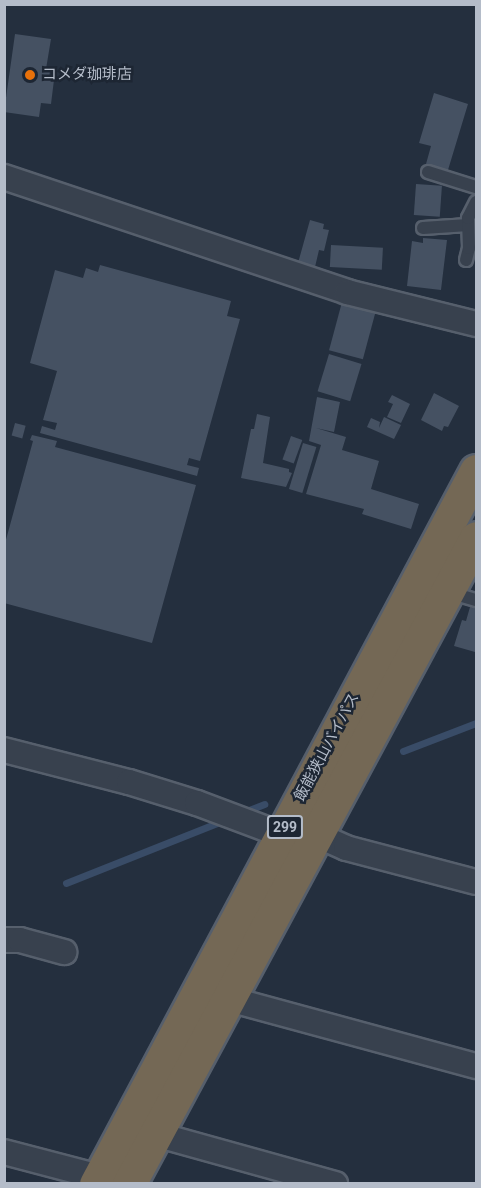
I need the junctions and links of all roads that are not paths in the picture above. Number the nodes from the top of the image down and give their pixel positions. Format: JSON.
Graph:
{"nodes":[{"id":1,"x":428,"y":172,"type":"dead end"},
{"id":2,"x":4,"y":177,"type":"edge"},
{"id":3,"x":477,"y":187,"type":"edge"},
{"id":4,"x":477,"y":202,"type":"edge"},
{"id":5,"x":468,"y":225,"type":"junction"},
{"id":6,"x":423,"y":228,"type":"dead end"},
{"id":7,"x":466,"y":260,"type":"dead end"},
{"id":8,"x":477,"y":324,"type":"edge"},
{"id":9,"x":477,"y":471,"type":"edge"},
{"id":10,"x":477,"y":538,"type":"edge"},
{"id":11,"x":462,"y":596,"type":"edge"},
{"id":12,"x":4,"y":750,"type":"edge"},
{"id":13,"x":280,"y":834,"type":"junction"},
{"id":14,"x":317,"y":835,"type":"junction"},
{"id":15,"x":477,"y":882,"type":"edge"},
{"id":16,"x":4,"y":940,"type":"edge"},
{"id":17,"x":64,"y":952,"type":"dead end"},
{"id":18,"x":229,"y":999,"type":"junction"},
{"id":19,"x":477,"y":1066,"type":"edge"},
{"id":20,"x":155,"y":1134,"type":"junction"},
{"id":21,"x":4,"y":1152,"type":"edge"},
{"id":22,"x":108,"y":1181,"type":"edge"},
{"id":23,"x":335,"y":1184,"type":"edge"}],
"edges":[{"from":1,"to":3,"type":"lane"},
{"from":2,"to":8,"type":"street"},
{"from":4,"to":5,"type":"lane"},
{"from":5,"to":6,"type":"lane"},
{"from":5,"to":7,"type":"lane"},
{"from":9,"to":13,"type":"highway","name":"飯能狭山バイパス","number":"299"},
{"from":10,"to":11,"type":"highway","number":"299"},
{"from":11,"to":14,"type":"highway","number":"299"},
{"from":12,"to":13,"type":"street"},
{"from":13,"to":22,"type":"highway","name":"飯能狭山バイパス","number":"299"},
{"from":14,"to":15,"type":"street"},
{"from":14,"to":18,"type":"highway","number":"299"},
{"from":16,"to":17,"type":"street"},
{"from":18,"to":19,"type":"street"},
{"from":18,"to":20,"type":"highway","number":"299"},
{"from":20,"to":22,"type":"highway","number":"299"},
{"from":20,"to":23,"type":"street"},
{"from":21,"to":22,"type":"street"}]}
